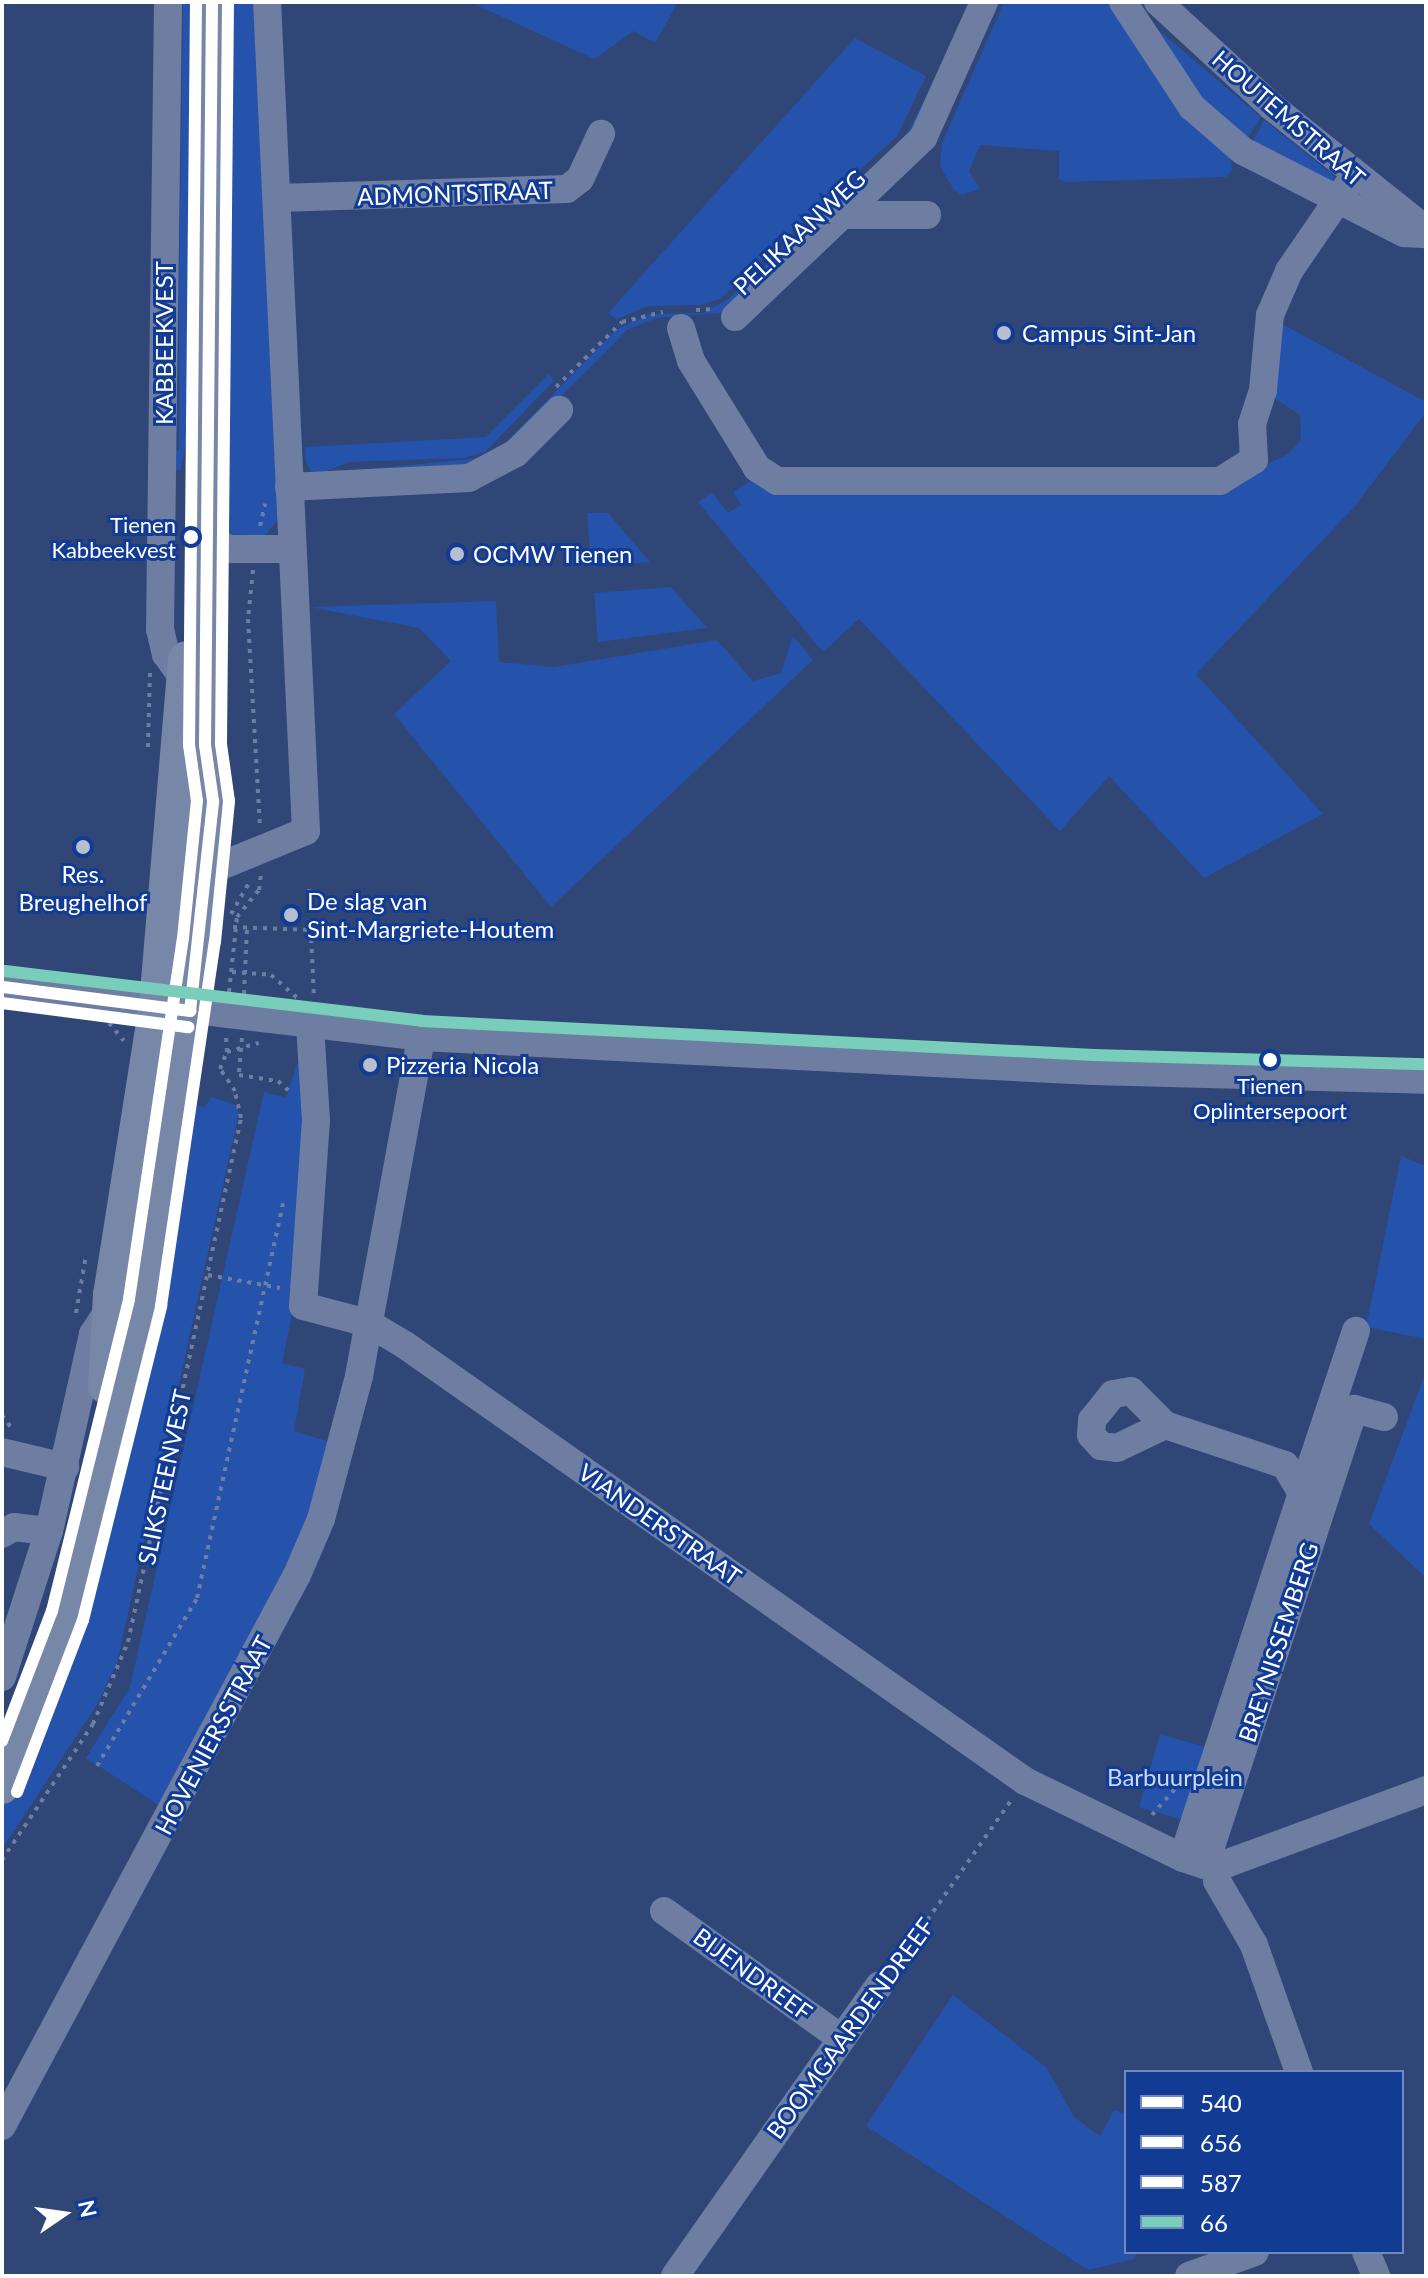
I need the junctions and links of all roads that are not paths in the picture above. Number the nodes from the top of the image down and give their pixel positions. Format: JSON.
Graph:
{"nodes":[{"id":1,"x":168,"y":2,"type":"edge"},
{"id":2,"x":199,"y":2,"type":"edge"},
{"id":3,"x":212,"y":2,"type":"edge"},
{"id":4,"x":267,"y":2,"type":"edge"},
{"id":5,"x":984,"y":2,"type":"edge"},
{"id":6,"x":1123,"y":2,"type":"edge"},
{"id":7,"x":1161,"y":5,"type":"edge"},
{"id":8,"x":1139,"y":27,"type":"junction"},
{"id":9,"x":601,"y":134,"type":"dead end"},
{"id":10,"x":1354,"y":176,"type":"junction"},
{"id":11,"x":277,"y":198,"type":"junction"},
{"id":12,"x":1338,"y":201,"type":"junction"},
{"id":13,"x":843,"y":215,"type":"junction"},
{"id":14,"x":927,"y":215,"type":"dead end"},
{"id":15,"x":1426,"y":232,"type":"edge"},
{"id":16,"x":726,"y":313,"type":"road end"},
{"id":17,"x":679,"y":317,"type":"road end"},
{"id":18,"x":552,"y":403,"type":"road end"},
{"id":19,"x":279,"y":488,"type":"junction"},
{"id":20,"x":206,"y":539,"type":"junction"},
{"id":21,"x":292,"y":549,"type":"junction"},
{"id":22,"x":183,"y":678,"type":"junction"},
{"id":23,"x":206,"y":872,"type":"junction"},
{"id":24,"x":2,"y":986,"type":"edge"},
{"id":25,"x":174,"y":1008,"type":"junction"},
{"id":26,"x":310,"y":1025,"type":"junction"},
{"id":27,"x":421,"y":1037,"type":"junction"},
{"id":28,"x":1426,"y":1080,"type":"edge"},
{"id":29,"x":109,"y":1310,"type":"junction"},
{"id":30,"x":368,"y":1323,"type":"junction"},
{"id":31,"x":1356,"y":1331,"type":"dead end"},
{"id":32,"x":1384,"y":1417,"type":"dead end"},
{"id":33,"x":1165,"y":1425,"type":"dead end"},
{"id":34,"x":2,"y":1452,"type":"edge"},
{"id":35,"x":65,"y":1467,"type":"junction"},
{"id":36,"x":1302,"y":1493,"type":"junction"},
{"id":37,"x":49,"y":1531,"type":"junction"},
{"id":38,"x":2,"y":1534,"type":"edge"},
{"id":39,"x":7,"y":1646,"type":"edge"},
{"id":40,"x":2,"y":1677,"type":"edge"},
{"id":41,"x":2,"y":1753,"type":"edge"},
{"id":42,"x":2,"y":1786,"type":"edge"},
{"id":43,"x":1426,"y":1790,"type":"edge"},
{"id":44,"x":1202,"y":1868,"type":"junction"},
{"id":45,"x":664,"y":1911,"type":"dead end"},
{"id":46,"x":879,"y":1986,"type":"road end"},
{"id":47,"x":841,"y":2038,"type":"junction"},
{"id":48,"x":1298,"y":2070,"type":"edge"},
{"id":49,"x":2,"y":2126,"type":"edge"},
{"id":50,"x":1250,"y":2254,"type":"edge"},
{"id":51,"x":1367,"y":2254,"type":"edge"},
{"id":52,"x":675,"y":2276,"type":"edge"},
{"id":53,"x":1189,"y":2276,"type":"edge"},
{"id":54,"x":1376,"y":2276,"type":"edge"}],
"edges":[{"from":1,"to":22,"type":"street","name":"KABBEEKVEST"},
{"from":2,"to":22,"type":"main road","name":"KABBEEKVEST"},
{"from":3,"to":20,"type":"main road","name":"KABBEEKVEST"},
{"from":4,"to":11,"type":"street"},
{"from":5,"to":13,"type":"street","name":"PELIKAANWEG"},
{"from":6,"to":8,"type":"street","name":"HOUTEMSTRAAT"},
{"from":7,"to":8,"type":"street"},
{"from":7,"to":10,"type":"street","name":"HOUTEMSTRAAT"},
{"from":8,"to":12,"type":"street","name":"HOUTEMSTRAAT"},
{"from":9,"to":11,"type":"street","name":"ADMONTSTRAAT"},
{"from":10,"to":12,"type":"street"},
{"from":10,"to":15,"type":"street","name":"HOUTEMSTRAAT"},
{"from":11,"to":19,"type":"street"},
{"from":12,"to":15,"type":"street","name":"HOUTEMSTRAAT"},
{"from":12,"to":17,"type":"street"},
{"from":13,"to":14,"type":"street"},
{"from":13,"to":16,"type":"street","name":"PELIKAANWEG"},
{"from":18,"to":19,"type":"street"},
{"from":19,"to":21,"type":"street"},
{"from":20,"to":21,"type":"street"},
{"from":20,"to":23,"type":"main road","name":"KABBEEKVEST"},
{"from":21,"to":23,"type":"street"},
{"from":22,"to":25,"type":"main road","name":"KABBEEKVEST"},
{"from":23,"to":25,"type":"main road","name":"KABBEEKVEST"},
{"from":24,"to":25,"type":"street"},
{"from":25,"to":26,"type":"street"},
{"from":25,"to":29,"type":"main road"},
{"from":25,"to":42,"type":"main road"},
{"from":26,"to":27,"type":"street"},
{"from":26,"to":30,"type":"street"},
{"from":27,"to":28,"type":"street"},
{"from":27,"to":30,"type":"street"},
{"from":29,"to":35,"type":"street"},
{"from":29,"to":41,"type":"main road"},
{"from":30,"to":44,"type":"street","name":"VIANDERSTRAAT"},
{"from":30,"to":49,"type":"street","name":"HOVENIERSSTRAAT"},
{"from":31,"to":36,"type":"street"},
{"from":32,"to":44,"type":"street","name":"BREYNISSEMBERG"},
{"from":33,"to":36,"type":"street"},
{"from":34,"to":35,"type":"street"},
{"from":35,"to":37,"type":"street"},
{"from":36,"to":44,"type":"street"},
{"from":37,"to":38,"type":"street"},
{"from":37,"to":39,"type":"street"},
{"from":39,"to":40,"type":"street"},
{"from":43,"to":44,"type":"street"},
{"from":44,"to":48,"type":"street"},
{"from":45,"to":47,"type":"street","name":"BIJENDREEF"},
{"from":46,"to":47,"type":"street","name":"BOOMGAARDENDREEF"},
{"from":47,"to":52,"type":"street","name":"BOOMGAARDENDREEF"},
{"from":50,"to":53,"type":"street"},
{"from":51,"to":54,"type":"street"}]}
